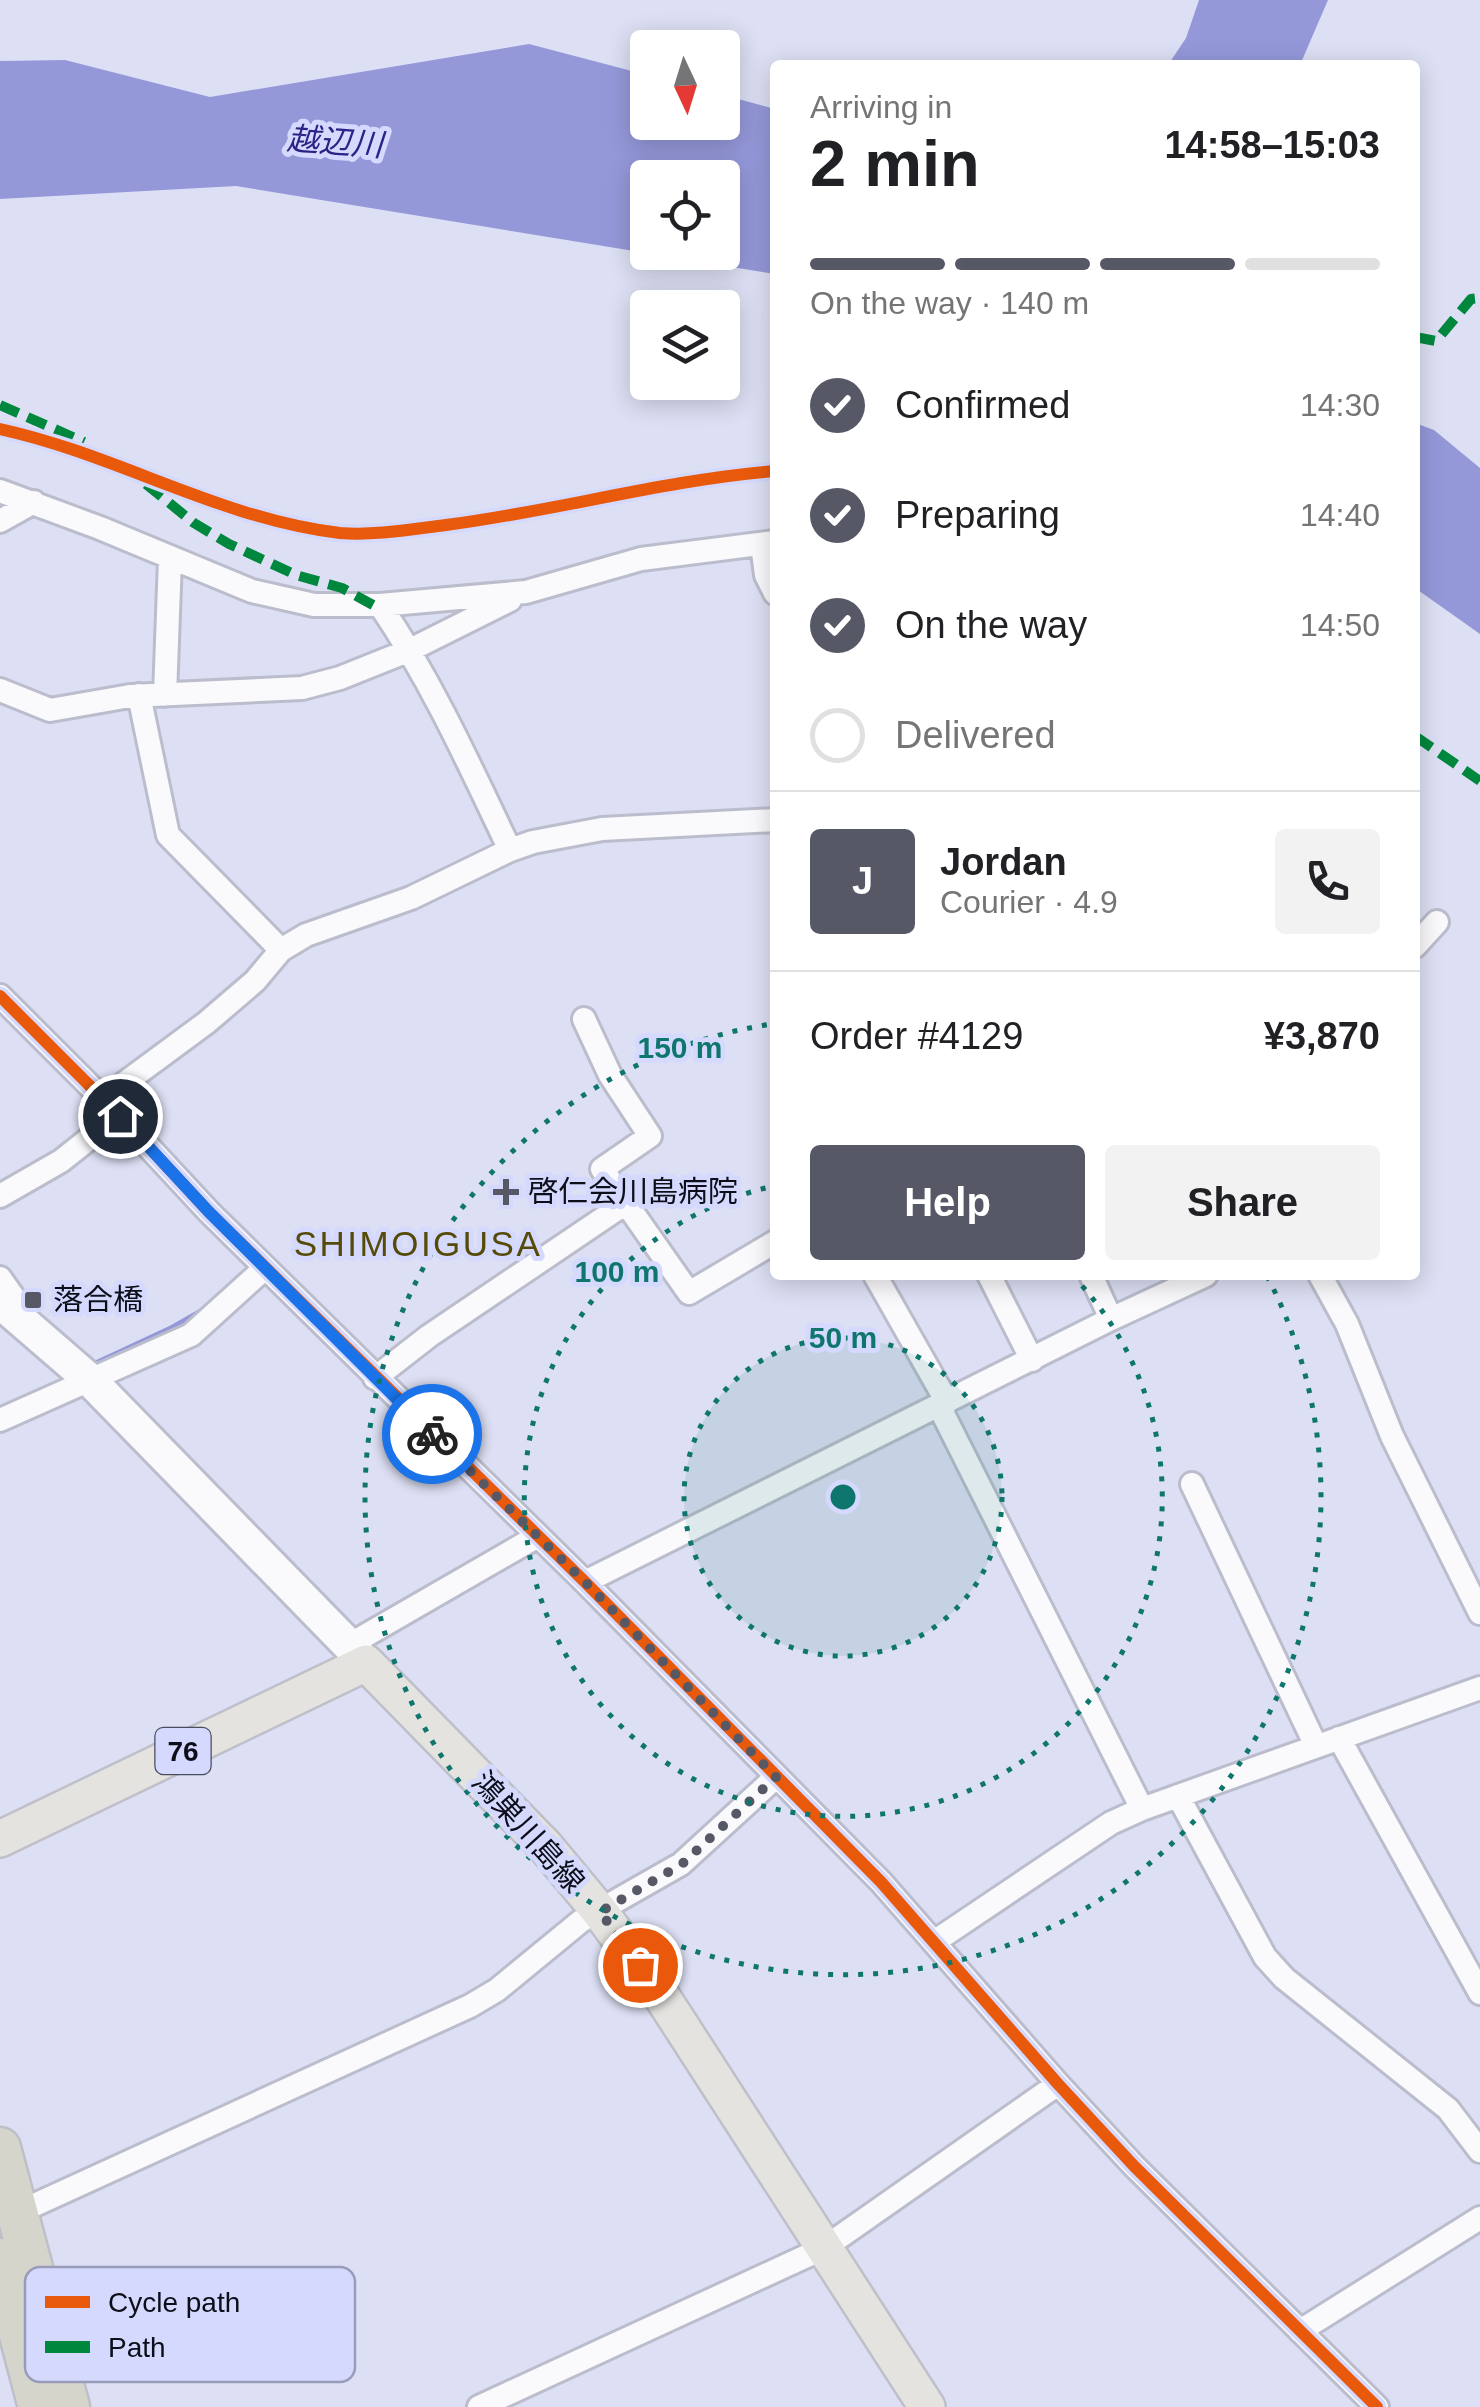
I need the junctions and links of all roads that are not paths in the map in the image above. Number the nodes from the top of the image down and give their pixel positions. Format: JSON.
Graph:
{"nodes":[{"id":1,"x":0,"y":491,"type":"edge"},
{"id":2,"x":34,"y":502,"type":"junction"},
{"id":3,"x":0,"y":521,"type":"edge"},
{"id":4,"x":768,"y":543,"type":"edge"},
{"id":5,"x":170,"y":559,"type":"junction"},
{"id":6,"x":770,"y":583,"type":"edge"},
{"id":7,"x":526,"y":592,"type":"junction"},
{"id":8,"x":380,"y":605,"type":"junction"},
{"id":9,"x":410,"y":650,"type":"junction"},
{"id":10,"x":0,"y":690,"type":"edge"},
{"id":11,"x":165,"y":695,"type":"junction"},
{"id":12,"x":138,"y":696,"type":"junction"},
{"id":13,"x":770,"y":820,"type":"edge"},
{"id":14,"x":510,"y":850,"type":"junction"},
{"id":15,"x":1437,"y":922,"type":"dead end"},
{"id":16,"x":1420,"y":941,"type":"edge"},
{"id":17,"x":282,"y":950,"type":"junction"},
{"id":18,"x":0,"y":996,"type":"edge"},
{"id":19,"x":584,"y":1020,"type":"dead end"},
{"id":20,"x":111,"y":1107,"type":"junction"},
{"id":21,"x":0,"y":1196,"type":"edge"},
{"id":22,"x":626,"y":1204,"type":"junction"},
{"id":23,"x":770,"y":1245,"type":"edge"},
{"id":24,"x":265,"y":1268,"type":"junction"},
{"id":25,"x":0,"y":1278,"type":"edge"},
{"id":26,"x":878,"y":1280,"type":"edge"},
{"id":27,"x":992,"y":1280,"type":"edge"},
{"id":28,"x":1093,"y":1280,"type":"edge"},
{"id":29,"x":1195,"y":1280,"type":"edge"},
{"id":30,"x":1323,"y":1280,"type":"edge"},
{"id":31,"x":0,"y":1302,"type":"edge"},
{"id":32,"x":1111,"y":1319,"type":"junction"},
{"id":33,"x":39,"y":1334,"type":"junction"},
{"id":34,"x":1032,"y":1360,"type":"junction"},
{"id":35,"x":375,"y":1378,"type":"junction"},
{"id":36,"x":90,"y":1380,"type":"junction"},
{"id":37,"x":943,"y":1404,"type":"junction"},
{"id":38,"x":0,"y":1420,"type":"edge"},
{"id":39,"x":1192,"y":1484,"type":"dead end"},
{"id":40,"x":538,"y":1536,"type":"junction"},
{"id":41,"x":585,"y":1582,"type":"junction"},
{"id":42,"x":1480,"y":1612,"type":"edge"},
{"id":43,"x":358,"y":1654,"type":"junction"},
{"id":44,"x":1480,"y":1688,"type":"edge"},
{"id":45,"x":1328,"y":1742,"type":"junction"},
{"id":46,"x":776,"y":1777,"type":"junction"},
{"id":47,"x":1178,"y":1796,"type":"junction"},
{"id":48,"x":1142,"y":1809,"type":"junction"},
{"id":49,"x":0,"y":1839,"type":"edge"},
{"id":50,"x":600,"y":1912,"type":"junction"},
{"id":51,"x":934,"y":1942,"type":"junction"},
{"id":52,"x":1480,"y":1993,"type":"edge"},
{"id":53,"x":1058,"y":2084,"type":"junction"},
{"id":54,"x":0,"y":2148,"type":"edge"},
{"id":55,"x":1480,"y":2151,"type":"edge"},
{"id":56,"x":17,"y":2213,"type":"junction"},
{"id":57,"x":1480,"y":2218,"type":"edge"},
{"id":58,"x":824,"y":2248,"type":"junction"},
{"id":59,"x":0,"y":2259,"type":"edge"},
{"id":60,"x":31,"y":2267,"type":"edge"},
{"id":61,"x":1300,"y":2331,"type":"junction"},
{"id":62,"x":25,"y":2354,"type":"edge"},
{"id":63,"x":32,"y":2382,"type":"edge"},
{"id":64,"x":62,"y":2382,"type":"edge"},
{"id":65,"x":1372,"y":2406,"type":"edge"},
{"id":66,"x":39,"y":2407,"type":"edge"},
{"id":67,"x":69,"y":2407,"type":"edge"},
{"id":68,"x":479,"y":2407,"type":"edge"},
{"id":69,"x":927,"y":2407,"type":"edge"}],
"edges":[{"from":1,"to":2,"type":"street"},
{"from":2,"to":3,"type":"street"},
{"from":2,"to":5,"type":"street"},
{"from":4,"to":6,"type":"street"},
{"from":4,"to":7,"type":"street"},
{"from":5,"to":8,"type":"street"},
{"from":5,"to":11,"type":"street"},
{"from":7,"to":8,"type":"street"},
{"from":7,"to":9,"type":"street"},
{"from":8,"to":9,"type":"street"},
{"from":9,"to":11,"type":"street"},
{"from":9,"to":14,"type":"street"},
{"from":10,"to":12,"type":"street"},
{"from":11,"to":12,"type":"street"},
{"from":12,"to":17,"type":"street"},
{"from":13,"to":14,"type":"street"},
{"from":14,"to":17,"type":"street"},
{"from":15,"to":16,"type":"street"},
{"from":17,"to":20,"type":"street"},
{"from":18,"to":20,"type":"street"},
{"from":19,"to":22,"type":"street"},
{"from":20,"to":21,"type":"street"},
{"from":20,"to":24,"type":"street"},
{"from":22,"to":23,"type":"street"},
{"from":22,"to":35,"type":"street"},
{"from":24,"to":35,"type":"street"},
{"from":24,"to":36,"type":"street"},
{"from":25,"to":33,"type":"street"},
{"from":26,"to":37,"type":"street"},
{"from":27,"to":34,"type":"street"},
{"from":28,"to":32,"type":"street"},
{"from":29,"to":32,"type":"street"},
{"from":30,"to":42,"type":"street"},
{"from":31,"to":33,"type":"street"},
{"from":32,"to":34,"type":"street"},
{"from":33,"to":36,"type":"street"},
{"from":34,"to":37,"type":"street"},
{"from":35,"to":40,"type":"street"},
{"from":36,"to":38,"type":"street"},
{"from":36,"to":43,"type":"street"},
{"from":37,"to":41,"type":"street"},
{"from":37,"to":48,"type":"street"},
{"from":39,"to":45,"type":"street"},
{"from":40,"to":41,"type":"street"},
{"from":40,"to":43,"type":"street"},
{"from":41,"to":46,"type":"street"},
{"from":43,"to":49,"type":"main road","number":"76"},
{"from":43,"to":50,"type":"main road","name":"鴻巣川島線"},
{"from":44,"to":45,"type":"street"},
{"from":45,"to":47,"type":"street"},
{"from":45,"to":52,"type":"street"},
{"from":46,"to":50,"type":"street"},
{"from":46,"to":51,"type":"street"},
{"from":47,"to":48,"type":"street"},
{"from":47,"to":55,"type":"street"},
{"from":48,"to":51,"type":"street"},
{"from":50,"to":56,"type":"street"},
{"from":50,"to":58,"type":"main road","name":"鴻巣川島線"},
{"from":51,"to":53,"type":"street"},
{"from":53,"to":58,"type":"street"},
{"from":53,"to":61,"type":"street"},
{"from":54,"to":56,"type":"highway"},
{"from":56,"to":60,"type":"highway"},
{"from":57,"to":61,"type":"street"},
{"from":58,"to":68,"type":"street"},
{"from":58,"to":69,"type":"main road","name":"鴻巣川島線"},
{"from":59,"to":62,"type":"highway"},
{"from":61,"to":65,"type":"street"},
{"from":63,"to":66,"type":"highway"},
{"from":64,"to":67,"type":"highway"}]}
